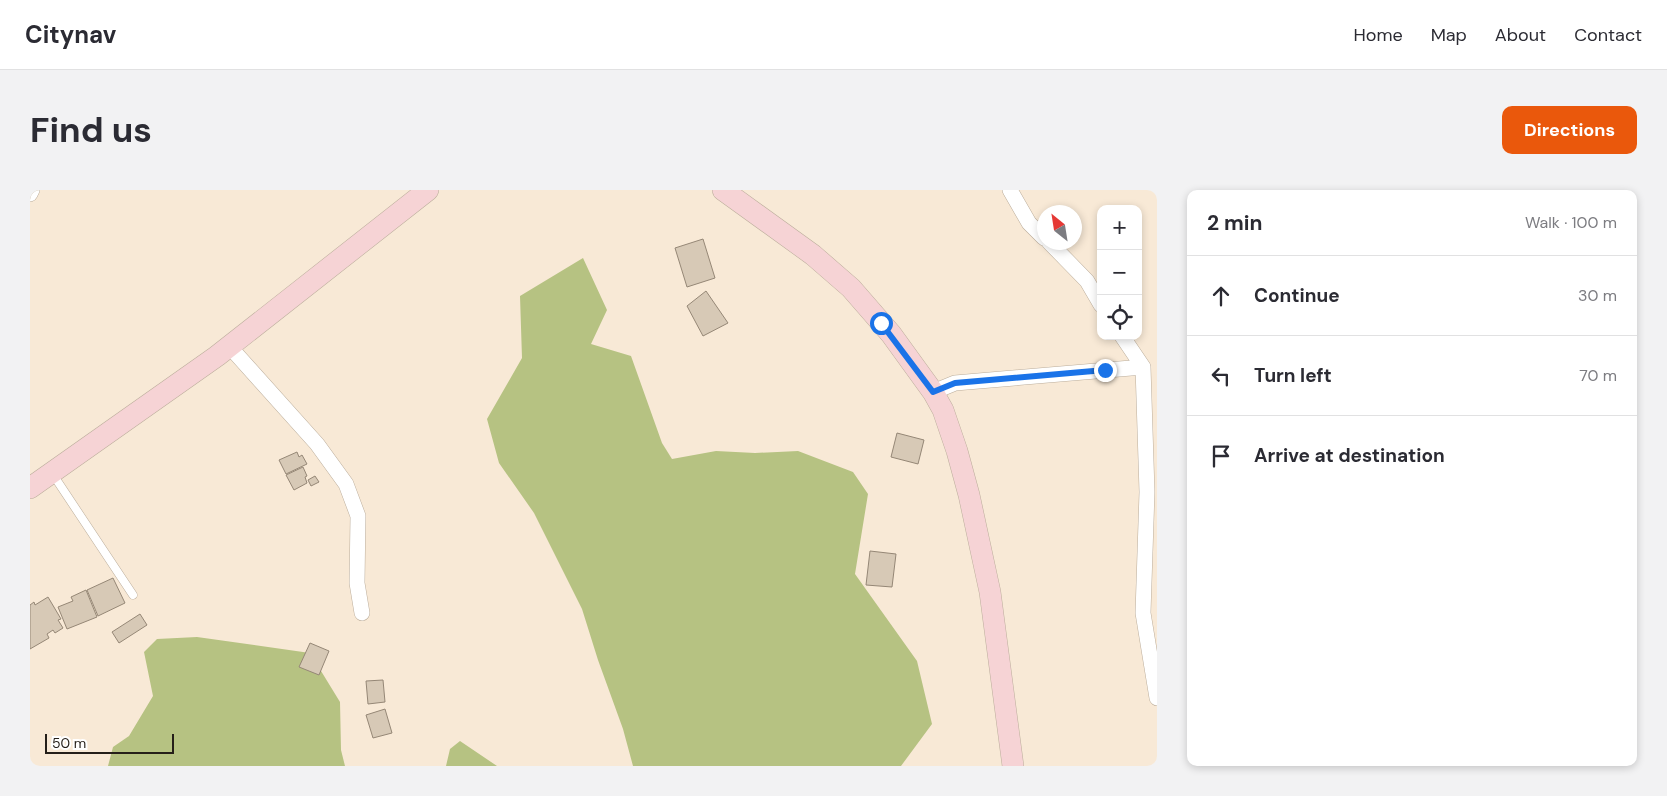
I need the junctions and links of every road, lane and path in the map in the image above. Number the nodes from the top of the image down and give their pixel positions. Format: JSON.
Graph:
{"nodes":[{"id":1,"x":32,"y":190,"type":"edge"},
{"id":2,"x":428,"y":190,"type":"edge"},
{"id":3,"x":723,"y":190,"type":"edge"},
{"id":4,"x":1010,"y":190,"type":"edge"},
{"id":5,"x":30,"y":194,"type":"edge"},
{"id":6,"x":1037,"y":231,"type":"edge"},
{"id":7,"x":1057,"y":250,"type":"edge"},
{"id":8,"x":1097,"y":298,"type":"edge"},
{"id":9,"x":1125,"y":340,"type":"edge"},
{"id":10,"x":230,"y":346,"type":"junction"},
{"id":11,"x":1143,"y":367,"type":"junction"},
{"id":12,"x":933,"y":392,"type":"junction"},
{"id":13,"x":52,"y":472,"type":"junction"},
{"id":14,"x":30,"y":488,"type":"edge"},
{"id":15,"x":133,"y":595,"type":"dead end"},
{"id":16,"x":362,"y":613,"type":"dead end"},
{"id":17,"x":1157,"y":698,"type":"edge"},
{"id":18,"x":1013,"y":766,"type":"edge"}],
"edges":[{"from":1,"to":5,"type":"street"},
{"from":2,"to":10,"type":"street"},
{"from":3,"to":12,"type":"street"},
{"from":4,"to":6,"type":"street"},
{"from":7,"to":8,"type":"street"},
{"from":9,"to":11,"type":"street"},
{"from":10,"to":13,"type":"street"},
{"from":10,"to":16,"type":"street"},
{"from":11,"to":12,"type":"street"},
{"from":11,"to":17,"type":"street"},
{"from":12,"to":18,"type":"street"},
{"from":13,"to":14,"type":"street"},
{"from":13,"to":15,"type":"lane"}]}
